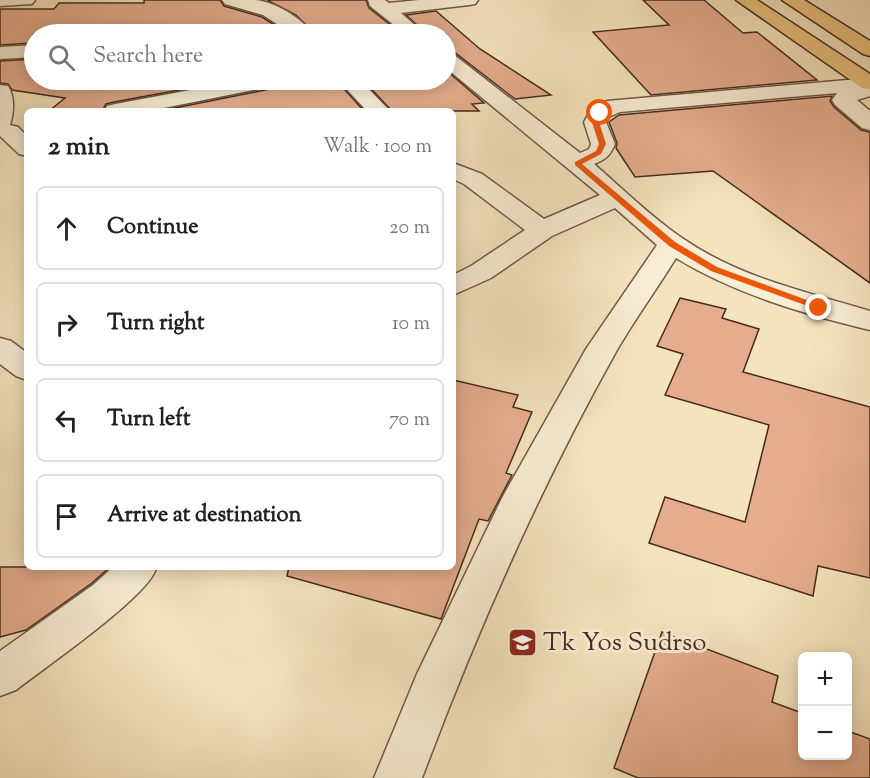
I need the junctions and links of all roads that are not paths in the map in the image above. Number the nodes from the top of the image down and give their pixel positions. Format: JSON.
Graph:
{"nodes":[{"id":1,"x":26,"y":0,"type":"edge"},
{"id":2,"x":231,"y":0,"type":"edge"},
{"id":3,"x":469,"y":0,"type":"edge"},
{"id":4,"x":745,"y":0,"type":"edge"},
{"id":5,"x":791,"y":0,"type":"edge"},
{"id":6,"x":0,"y":2,"type":"edge"},
{"id":7,"x":426,"y":2,"type":"edge"},
{"id":8,"x":380,"y":5,"type":"edge"},
{"id":9,"x":292,"y":24,"type":"edge"},
{"id":10,"x":404,"y":24,"type":"edge"},
{"id":11,"x":870,"y":50,"type":"edge"},
{"id":12,"x":24,"y":52,"type":"edge"},
{"id":13,"x":0,"y":53,"type":"edge"},
{"id":14,"x":456,"y":66,"type":"edge"},
{"id":15,"x":870,"y":83,"type":"edge"},
{"id":16,"x":870,"y":89,"type":"edge"},
{"id":17,"x":192,"y":90,"type":"edge"},
{"id":18,"x":359,"y":90,"type":"edge"},
{"id":19,"x":0,"y":91,"type":"edge"},
{"id":20,"x":126,"y":108,"type":"edge"},
{"id":21,"x":376,"y":108,"type":"edge"},
{"id":22,"x":870,"y":123,"type":"edge"},
{"id":23,"x":7,"y":130,"type":"edge"},
{"id":24,"x":24,"y":147,"type":"edge"},
{"id":25,"x":578,"y":163,"type":"junction"},
{"id":26,"x":456,"y":171,"type":"edge"},
{"id":27,"x":618,"y":197,"type":"junction"},
{"id":28,"x":542,"y":230,"type":"junction"},
{"id":29,"x":672,"y":244,"type":"junction"},
{"id":30,"x":456,"y":284,"type":"edge"},
{"id":31,"x":870,"y":321,"type":"edge"},
{"id":32,"x":0,"y":348,"type":"edge"},
{"id":33,"x":24,"y":367,"type":"edge"},
{"id":34,"x":136,"y":570,"type":"edge"},
{"id":35,"x":0,"y":676,"type":"edge"},
{"id":36,"x":398,"y":778,"type":"edge"}],
"edges":[{"from":1,"to":6,"type":"street"},
{"from":2,"to":9,"type":"street"},
{"from":3,"to":7,"type":"street"},
{"from":4,"to":15,"type":"main road"},
{"from":5,"to":11,"type":"main road"},
{"from":7,"to":8,"type":"street"},
{"from":8,"to":10,"type":"street"},
{"from":12,"to":13,"type":"street"},
{"from":14,"to":25,"type":"street"},
{"from":15,"to":25,"type":"street"},
{"from":16,"to":22,"type":"street"},
{"from":17,"to":20,"type":"street"},
{"from":18,"to":21,"type":"street"},
{"from":19,"to":23,"type":"street"},
{"from":23,"to":24,"type":"street"},
{"from":25,"to":27,"type":"street"},
{"from":26,"to":28,"type":"street"},
{"from":27,"to":28,"type":"street"},
{"from":27,"to":29,"type":"street"},
{"from":28,"to":30,"type":"street"},
{"from":29,"to":31,"type":"street"},
{"from":29,"to":36,"type":"street"},
{"from":32,"to":33,"type":"street"},
{"from":34,"to":35,"type":"street"}]}
